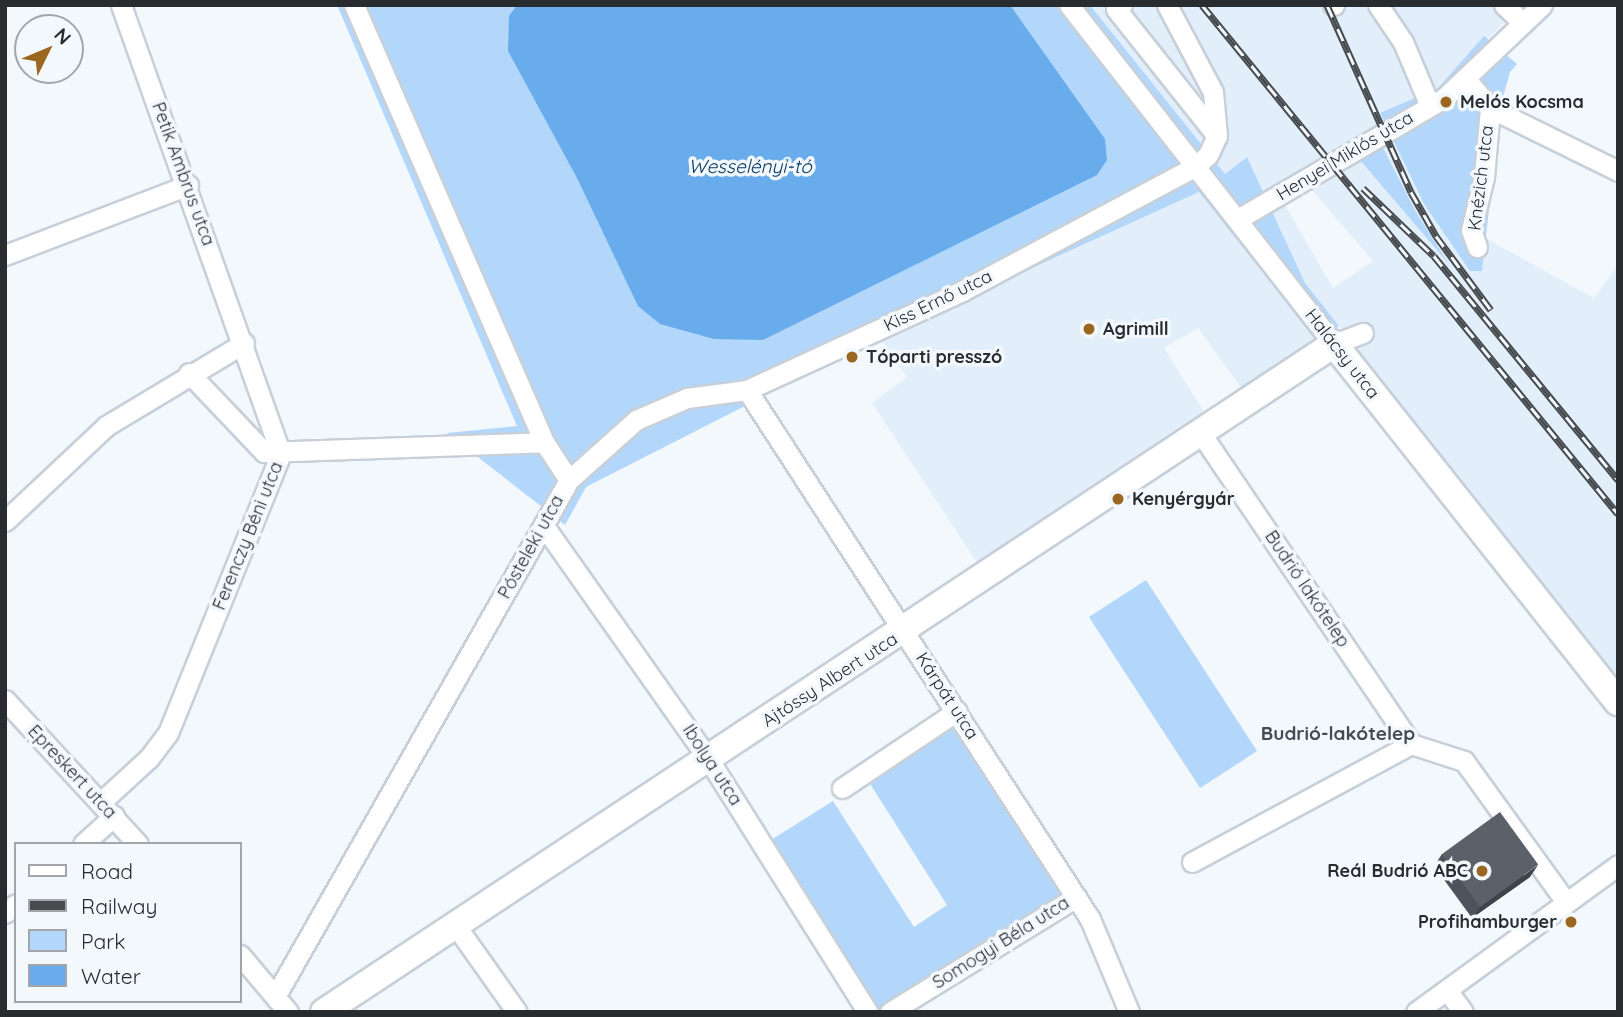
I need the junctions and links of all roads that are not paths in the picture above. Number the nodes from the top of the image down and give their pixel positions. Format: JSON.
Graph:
{"nodes":[{"id":1,"x":121,"y":5,"type":"edge"},
{"id":2,"x":354,"y":5,"type":"edge"},
{"id":3,"x":1069,"y":5,"type":"edge"},
{"id":4,"x":1122,"y":5,"type":"edge"},
{"id":5,"x":1167,"y":5,"type":"edge"},
{"id":6,"x":1378,"y":5,"type":"edge"},
{"id":7,"x":1504,"y":5,"type":"edge"},
{"id":8,"x":1542,"y":5,"type":"edge"},
{"id":9,"x":1523,"y":23,"type":"junction"},
{"id":10,"x":1466,"y":79,"type":"junction"},
{"id":11,"x":1430,"y":106,"type":"junction"},
{"id":12,"x":1490,"y":108,"type":"junction"},
{"id":13,"x":1217,"y":136,"type":"junction"},
{"id":14,"x":1196,"y":166,"type":"junction"},
{"id":15,"x":1618,"y":171,"type":"edge"},
{"id":16,"x":188,"y":185,"type":"junction"},
{"id":17,"x":1238,"y":219,"type":"junction"},
{"id":18,"x":1477,"y":247,"type":"dead end"},
{"id":19,"x":5,"y":255,"type":"edge"},
{"id":20,"x":1363,"y":333,"type":"dead end"},
{"id":21,"x":244,"y":344,"type":"junction"},
{"id":22,"x":1334,"y":344,"type":"junction"},
{"id":23,"x":189,"y":373,"type":"junction"},
{"id":24,"x":747,"y":390,"type":"junction"},
{"id":25,"x":1202,"y":435,"type":"junction"},
{"id":26,"x":544,"y":443,"type":"junction"},
{"id":27,"x":281,"y":454,"type":"junction"},
{"id":28,"x":569,"y":480,"type":"junction"},
{"id":29,"x":5,"y":521,"type":"edge"},
{"id":30,"x":544,"y":526,"type":"junction"},
{"id":31,"x":906,"y":631,"type":"junction"},
{"id":32,"x":5,"y":699,"type":"edge"},
{"id":33,"x":1618,"y":702,"type":"edge"},
{"id":34,"x":957,"y":711,"type":"junction"},
{"id":35,"x":1411,"y":744,"type":"junction"},
{"id":36,"x":709,"y":760,"type":"junction"},
{"id":37,"x":842,"y":788,"type":"dead end"},
{"id":38,"x":107,"y":809,"type":"junction"},
{"id":39,"x":84,"y":842,"type":"edge"},
{"id":40,"x":136,"y":842,"type":"edge"},
{"id":41,"x":1192,"y":862,"type":"dead end"},
{"id":42,"x":1618,"y":865,"type":"edge"},
{"id":43,"x":1076,"y":897,"type":"junction"},
{"id":44,"x":1566,"y":902,"type":"junction"},
{"id":45,"x":456,"y":926,"type":"junction"},
{"id":46,"x":242,"y":957,"type":"edge"},
{"id":47,"x":1447,"y":990,"type":"junction"},
{"id":48,"x":276,"y":995,"type":"junction"},
{"id":49,"x":288,"y":1012,"type":"edge"},
{"id":50,"x":324,"y":1012,"type":"edge"},
{"id":51,"x":517,"y":1012,"type":"edge"},
{"id":52,"x":868,"y":1012,"type":"edge"},
{"id":53,"x":890,"y":1012,"type":"edge"},
{"id":54,"x":1129,"y":1012,"type":"edge"},
{"id":55,"x":1416,"y":1012,"type":"edge"},
{"id":56,"x":1463,"y":1012,"type":"edge"}],
"edges":[{"from":1,"to":16,"type":"street","name":"Petik Ambrus utca"},
{"from":2,"to":26,"type":"street","name":"Pósteleki utca"},
{"from":3,"to":14,"type":"street","name":"Halácsy utca"},
{"from":4,"to":13,"type":"street"},
{"from":5,"to":13,"type":"street"},
{"from":6,"to":11,"type":"street"},
{"from":7,"to":9,"type":"street"},
{"from":8,"to":9,"type":"street","name":"Henyei Miklós utca"},
{"from":9,"to":10,"type":"street","name":"Henyei Miklós utca"},
{"from":10,"to":11,"type":"street","name":"Henyei Miklós utca"},
{"from":10,"to":12,"type":"street"},
{"from":11,"to":17,"type":"street","name":"Henyei Miklós utca"},
{"from":12,"to":15,"type":"street"},
{"from":12,"to":18,"type":"street","name":"Knézich utca"},
{"from":13,"to":14,"type":"street"},
{"from":14,"to":17,"type":"street","name":"Halácsy utca"},
{"from":14,"to":24,"type":"street","name":"Kiss Ernő utca"},
{"from":16,"to":19,"type":"street"},
{"from":16,"to":21,"type":"street","name":"Petik Ambrus utca"},
{"from":17,"to":22,"type":"street","name":"Halácsy utca"},
{"from":20,"to":22,"type":"street"},
{"from":21,"to":23,"type":"street"},
{"from":21,"to":27,"type":"street","name":"Petik Ambrus utca"},
{"from":22,"to":25,"type":"main road","name":"Ajtóssy Albert utca"},
{"from":22,"to":33,"type":"main road","name":"Halácsy utca"},
{"from":23,"to":27,"type":"street"},
{"from":23,"to":29,"type":"street"},
{"from":24,"to":28,"type":"street","name":"Kiss Ernő utca"},
{"from":24,"to":31,"type":"street","name":"Kárpát utca"},
{"from":25,"to":31,"type":"main road","name":"Ajtóssy Albert utca"},
{"from":25,"to":35,"type":"street","name":"Budrió lakótelep"},
{"from":26,"to":27,"type":"street","name":"Ferenczy Béni utca"},
{"from":26,"to":28,"type":"street","name":"Pósteleki utca"},
{"from":27,"to":38,"type":"street","name":"Ferenczy Béni utca"},
{"from":28,"to":30,"type":"street","name":"Pósteleki utca"},
{"from":30,"to":36,"type":"street","name":"Ibolya utca"},
{"from":30,"to":48,"type":"street","name":"Pósteleki utca"},
{"from":31,"to":34,"type":"street","name":"Kárpát utca"},
{"from":31,"to":36,"type":"main road","name":"Ajtóssy Albert utca"},
{"from":32,"to":38,"type":"street","name":"Epreskert utca"},
{"from":34,"to":37,"type":"street"},
{"from":34,"to":43,"type":"street","name":"Kárpát utca"},
{"from":35,"to":41,"type":"street"},
{"from":35,"to":44,"type":"street"},
{"from":36,"to":45,"type":"main road","name":"Ajtóssy Albert utca"},
{"from":36,"to":52,"type":"street","name":"Ibolya utca"},
{"from":38,"to":39,"type":"street","name":"Ferenczy Béni utca"},
{"from":38,"to":40,"type":"street","name":"Epreskert utca"},
{"from":42,"to":44,"type":"street"},
{"from":43,"to":53,"type":"street","name":"Somogyi Béla utca"},
{"from":43,"to":54,"type":"street","name":"Kárpát utca"},
{"from":44,"to":47,"type":"street"},
{"from":45,"to":50,"type":"main road","name":"Ajtóssy Albert utca"},
{"from":45,"to":51,"type":"street"},
{"from":46,"to":48,"type":"street"},
{"from":47,"to":55,"type":"street"},
{"from":47,"to":56,"type":"street"},
{"from":48,"to":49,"type":"street"}]}
